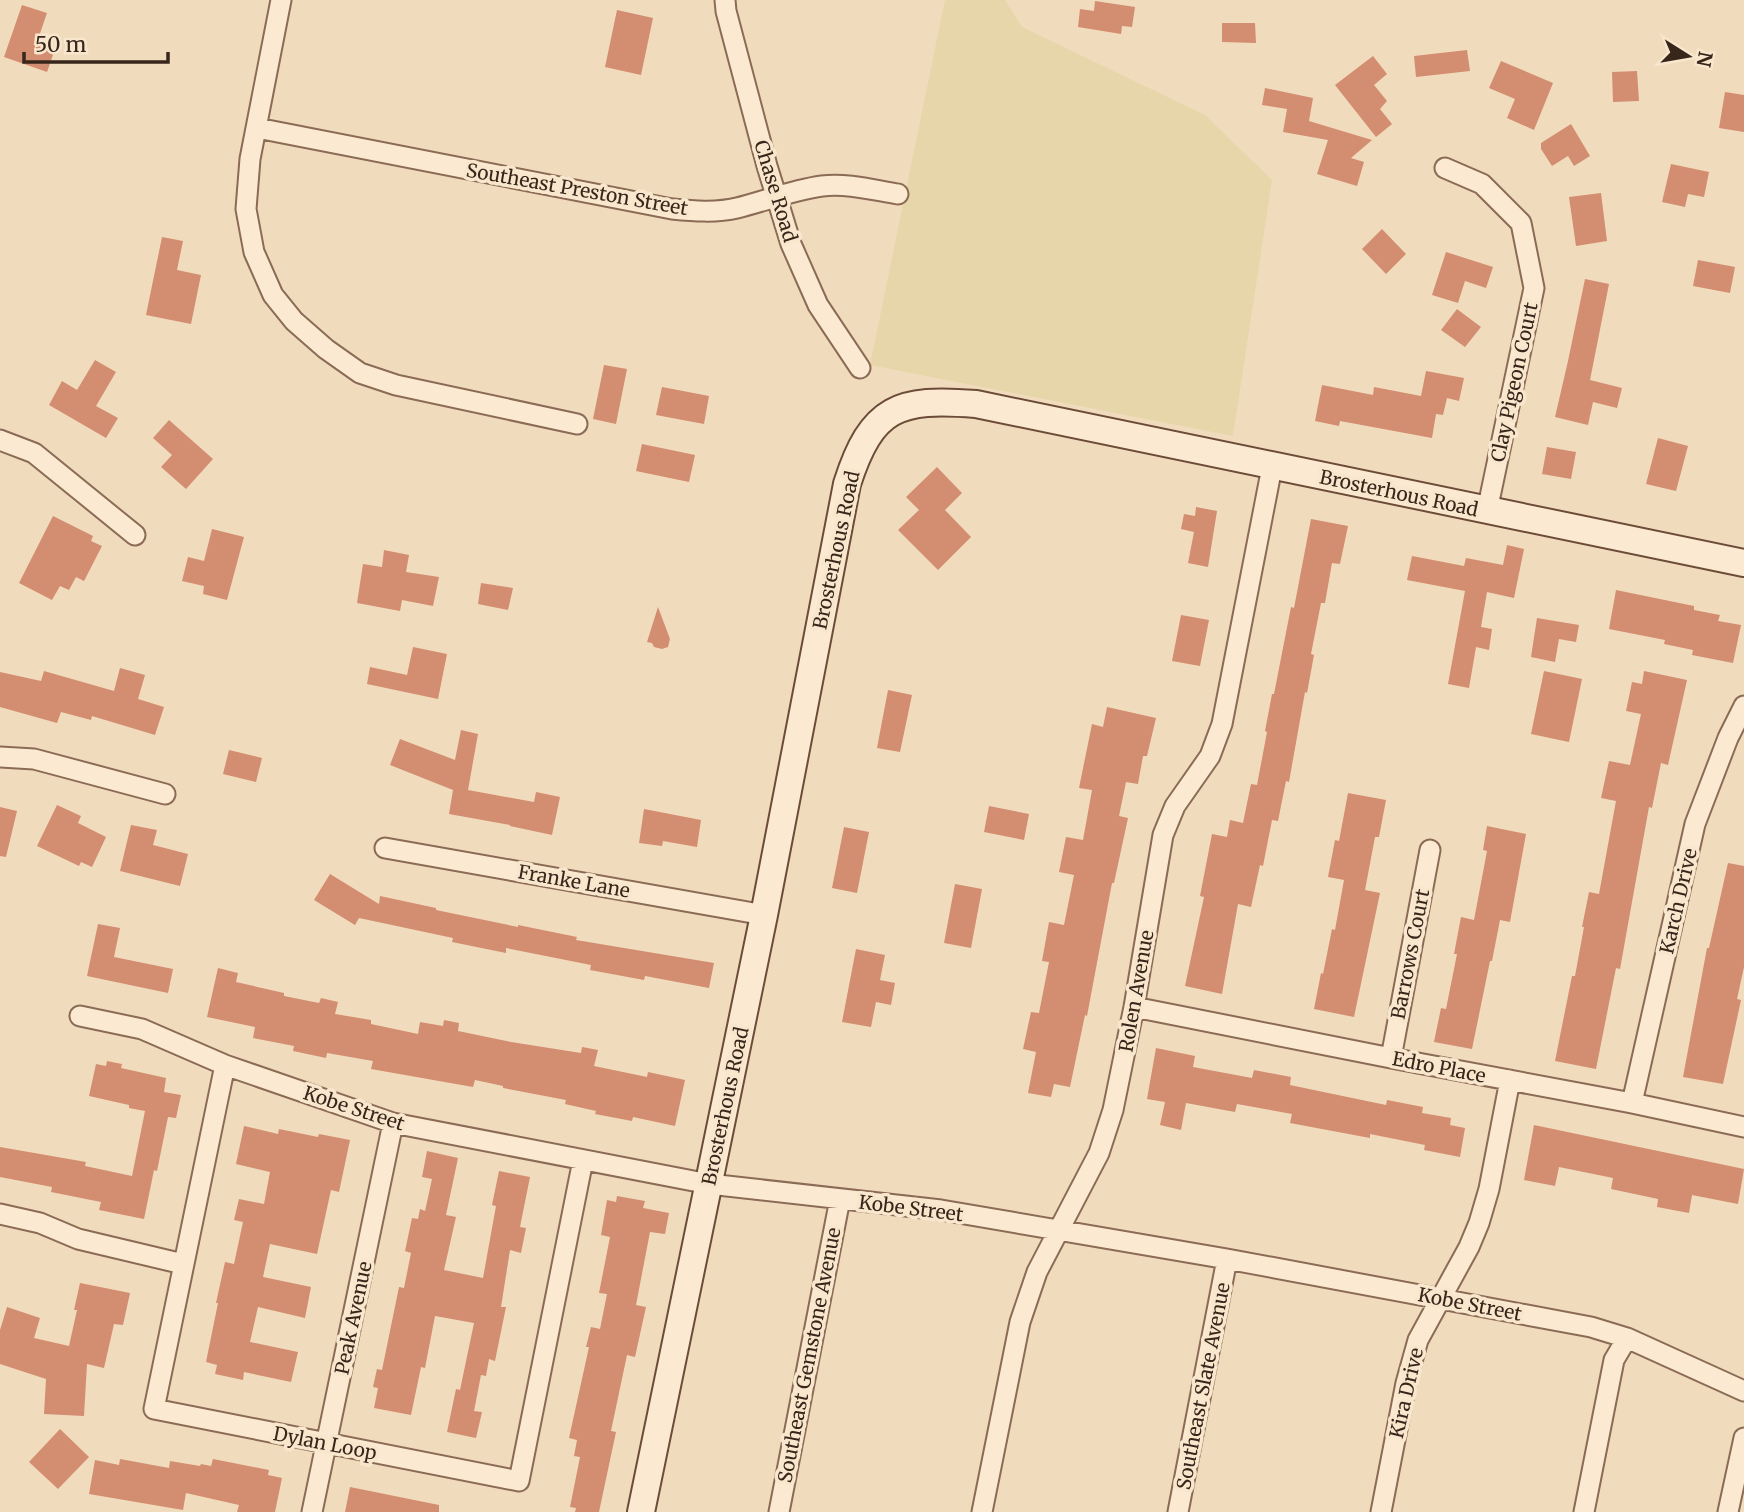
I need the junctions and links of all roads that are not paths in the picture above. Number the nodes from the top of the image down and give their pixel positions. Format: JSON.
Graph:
{"nodes":[{"id":1,"x":281,"y":0,"type":"edge"},
{"id":2,"x":725,"y":0,"type":"edge"},
{"id":3,"x":257,"y":128,"type":"junction"},
{"id":4,"x":1445,"y":168,"type":"dead end"},
{"id":5,"x":898,"y":194,"type":"dead end"},
{"id":6,"x":777,"y":197,"type":"junction"},
{"id":7,"x":860,"y":368,"type":"dead end"},
{"id":8,"x":577,"y":424,"type":"dead end"},
{"id":9,"x":0,"y":440,"type":"edge"},
{"id":10,"x":1272,"y":467,"type":"junction"},
{"id":11,"x":1487,"y":511,"type":"junction"},
{"id":12,"x":135,"y":535,"type":"dead end"},
{"id":13,"x":1744,"y":563,"type":"edge"},
{"id":14,"x":1744,"y":705,"type":"edge"},
{"id":15,"x":0,"y":757,"type":"edge"},
{"id":16,"x":165,"y":794,"type":"dead end"},
{"id":17,"x":385,"y":848,"type":"dead end"},
{"id":18,"x":1430,"y":850,"type":"dead end"},
{"id":19,"x":764,"y":915,"type":"junction"},
{"id":20,"x":1134,"y":1007,"type":"junction"},
{"id":21,"x":80,"y":1016,"type":"dead end"},
{"id":22,"x":1391,"y":1058,"type":"junction"},
{"id":23,"x":225,"y":1065,"type":"junction"},
{"id":24,"x":1510,"y":1080,"type":"junction"},
{"id":25,"x":1632,"y":1103,"type":"junction"},
{"id":26,"x":393,"y":1123,"type":"junction"},
{"id":27,"x":1744,"y":1127,"type":"edge"},
{"id":28,"x":583,"y":1160,"type":"junction"},
{"id":29,"x":709,"y":1184,"type":"junction"},
{"id":30,"x":840,"y":1199,"type":"junction"},
{"id":31,"x":0,"y":1214,"type":"edge"},
{"id":32,"x":1058,"y":1230,"type":"junction"},
{"id":33,"x":1227,"y":1259,"type":"junction"},
{"id":34,"x":183,"y":1264,"type":"junction"},
{"id":35,"x":1440,"y":1299,"type":"junction"},
{"id":36,"x":1627,"y":1338,"type":"junction"},
{"id":37,"x":1744,"y":1391,"type":"edge"},
{"id":38,"x":1744,"y":1438,"type":"edge"},
{"id":39,"x":327,"y":1444,"type":"junction"},
{"id":40,"x":312,"y":1512,"type":"edge"},
{"id":41,"x":641,"y":1512,"type":"edge"},
{"id":42,"x":779,"y":1512,"type":"edge"},
{"id":43,"x":982,"y":1512,"type":"edge"},
{"id":44,"x":1178,"y":1512,"type":"edge"},
{"id":45,"x":1381,"y":1512,"type":"edge"},
{"id":46,"x":1584,"y":1512,"type":"edge"},
{"id":47,"x":1728,"y":1512,"type":"edge"}],
"edges":[{"from":1,"to":3,"type":"street"},
{"from":2,"to":6,"type":"street","name":"Chase Road"},
{"from":3,"to":6,"type":"street","name":"Southeast Preston Street"},
{"from":3,"to":8,"type":"street"},
{"from":4,"to":11,"type":"street","name":"Clay Pigeon Court"},
{"from":5,"to":6,"type":"street","name":"Southeast Preston Street"},
{"from":6,"to":7,"type":"street","name":"Chase Road"},
{"from":9,"to":12,"type":"street"},
{"from":10,"to":11,"type":"street","name":"Brosterhous Road"},
{"from":10,"to":19,"type":"street","name":"Brosterhous Road"},
{"from":10,"to":20,"type":"street","name":"Rolen Avenue"},
{"from":11,"to":13,"type":"street","name":"Brosterhous Road"},
{"from":14,"to":25,"type":"street","name":"Karch Drive"},
{"from":15,"to":16,"type":"street"},
{"from":17,"to":19,"type":"street","name":"Franke Lane"},
{"from":18,"to":22,"type":"street","name":"Barrows Court"},
{"from":19,"to":29,"type":"street","name":"Brosterhous Road"},
{"from":20,"to":22,"type":"street","name":"Edro Place"},
{"from":20,"to":32,"type":"street","name":"Rolen Avenue"},
{"from":21,"to":23,"type":"street","name":"Kobe Street"},
{"from":22,"to":24,"type":"street","name":"Edro Place"},
{"from":23,"to":26,"type":"street","name":"Kobe Street"},
{"from":23,"to":34,"type":"street","name":"Dylan Loop"},
{"from":24,"to":25,"type":"street","name":"Edro Place"},
{"from":24,"to":35,"type":"street","name":"Kira Drive"},
{"from":25,"to":27,"type":"street","name":"Edro Place"},
{"from":26,"to":28,"type":"street","name":"Kobe Street"},
{"from":26,"to":39,"type":"street","name":"Peak Avenue"},
{"from":28,"to":29,"type":"street","name":"Kobe Street"},
{"from":28,"to":39,"type":"street","name":"Dylan Loop"},
{"from":29,"to":30,"type":"street","name":"Kobe Street"},
{"from":29,"to":41,"type":"street","name":"Brosterhous Road"},
{"from":30,"to":32,"type":"street","name":"Kobe Street"},
{"from":30,"to":42,"type":"street","name":"Southeast Gemstone Avenue"},
{"from":31,"to":34,"type":"street"},
{"from":32,"to":33,"type":"street","name":"Kobe Street"},
{"from":32,"to":43,"type":"street","name":"Rolen Avenue"},
{"from":33,"to":35,"type":"street","name":"Kobe Street"},
{"from":33,"to":44,"type":"street","name":"Southeast Slate Avenue"},
{"from":34,"to":39,"type":"street","name":"Dylan Loop"},
{"from":35,"to":36,"type":"street","name":"Kobe Street"},
{"from":35,"to":45,"type":"street","name":"Kira Drive"},
{"from":36,"to":37,"type":"street","name":"Kobe Street"},
{"from":36,"to":46,"type":"street"},
{"from":38,"to":47,"type":"street"},
{"from":39,"to":40,"type":"street","name":"Peak Avenue"}]}
